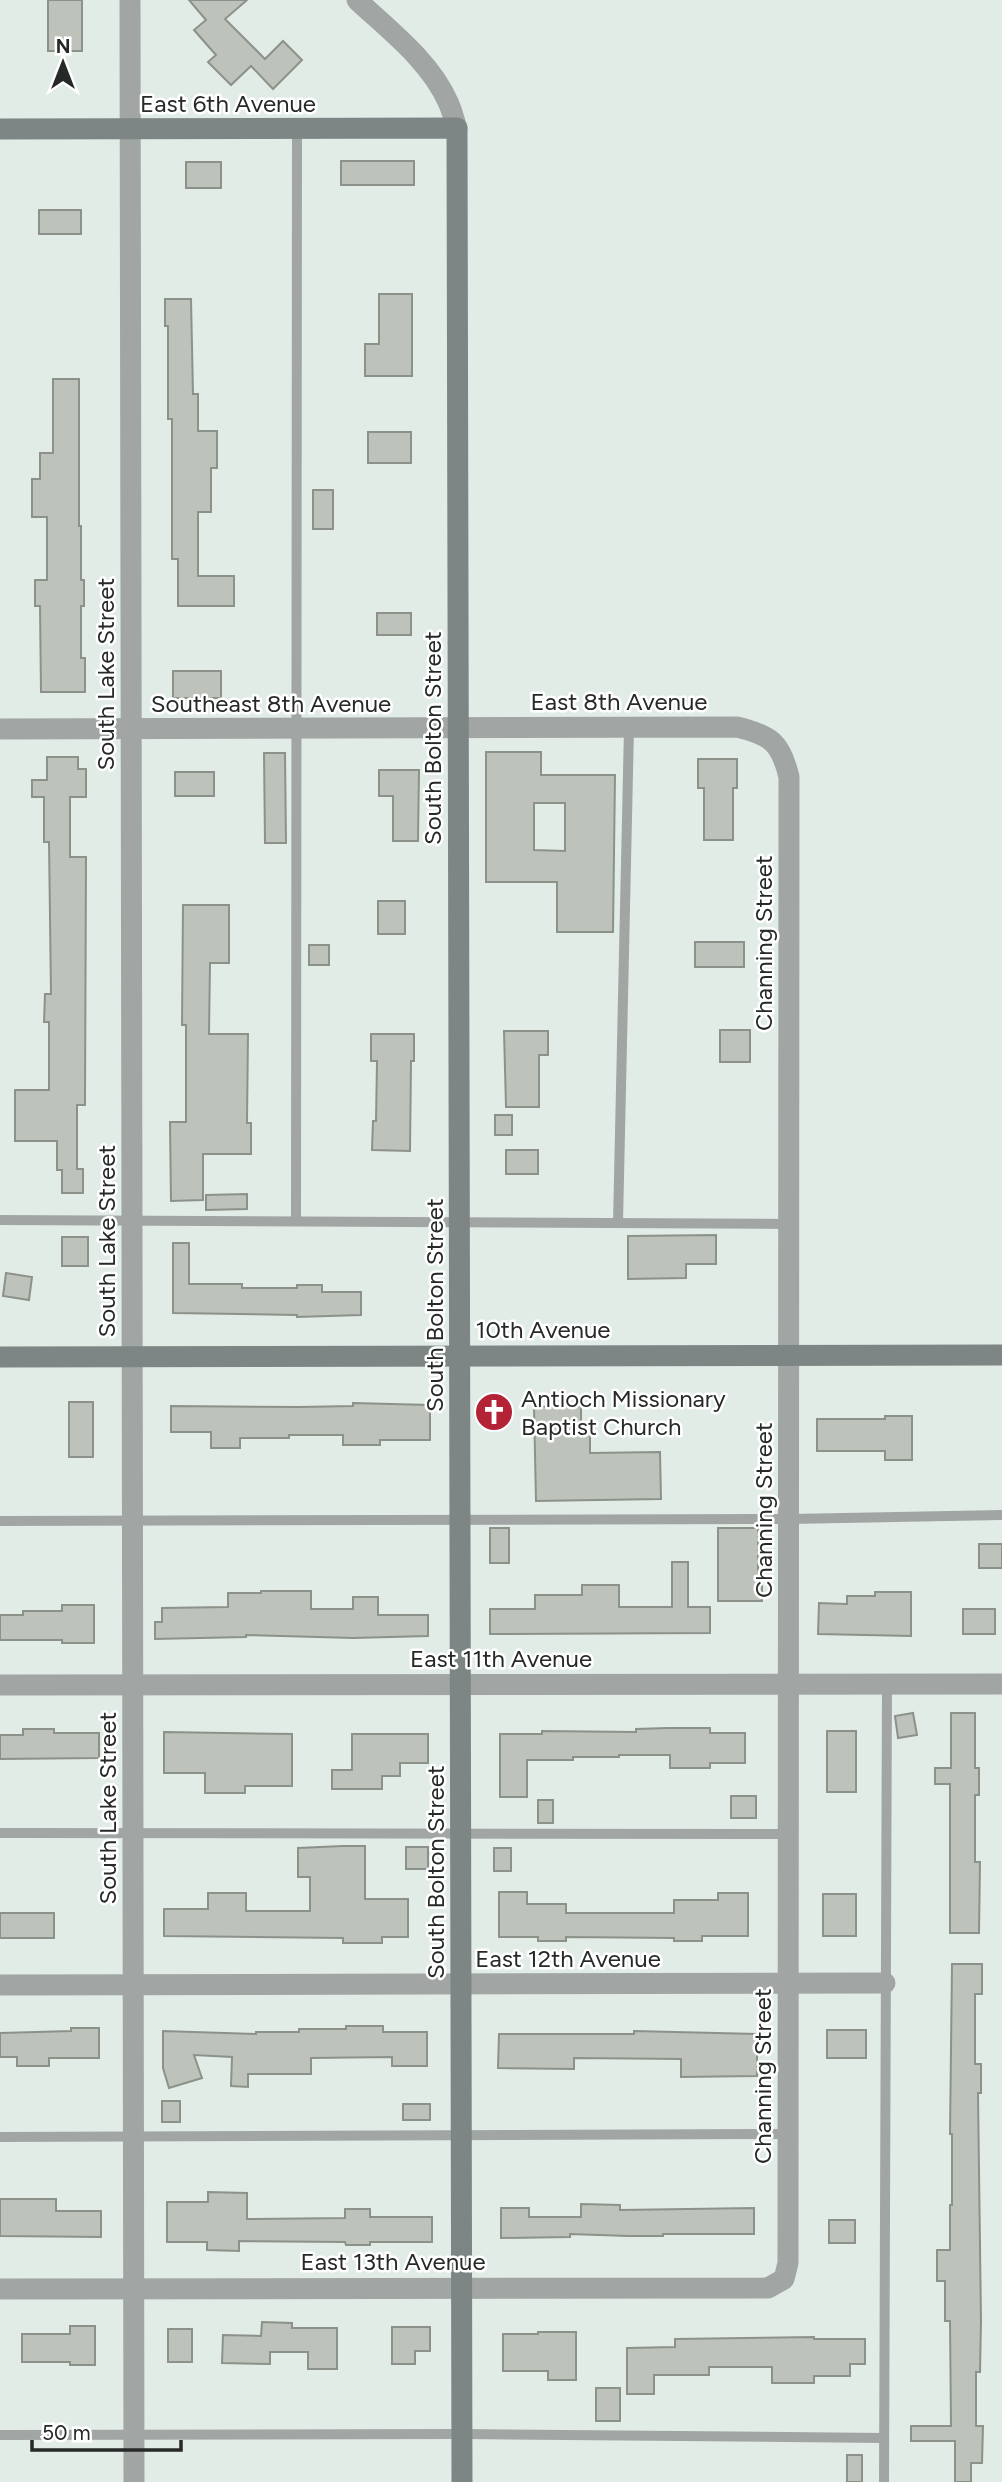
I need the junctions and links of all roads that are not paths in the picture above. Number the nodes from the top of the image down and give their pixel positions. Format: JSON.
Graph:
{"nodes":[{"id":1,"x":131,"y":0,"type":"edge"},
{"id":2,"x":357,"y":0,"type":"edge"},
{"id":3,"x":457,"y":128,"type":"junction"},
{"id":4,"x":0,"y":129,"type":"edge"},
{"id":5,"x":297,"y":129,"type":"junction"},
{"id":6,"x":131,"y":130,"type":"junction"},
{"id":7,"x":629,"y":727,"type":"junction"},
{"id":8,"x":459,"y":728,"type":"junction"},
{"id":9,"x":0,"y":729,"type":"edge"},
{"id":10,"x":296,"y":729,"type":"junction"},
{"id":11,"x":131,"y":730,"type":"junction"},
{"id":12,"x":775,"y":743,"type":"joint"},
{"id":13,"x":0,"y":1220,"type":"edge"},
{"id":14,"x":132,"y":1220,"type":"junction"},
{"id":15,"x":296,"y":1220,"type":"junction"},
{"id":16,"x":460,"y":1222,"type":"junction"},
{"id":17,"x":618,"y":1223,"type":"junction"},
{"id":18,"x":790,"y":1224,"type":"junction"},
{"id":19,"x":790,"y":1355,"type":"junction"},
{"id":20,"x":1002,"y":1355,"type":"edge"},
{"id":21,"x":133,"y":1356,"type":"junction"},
{"id":22,"x":460,"y":1356,"type":"junction"},
{"id":23,"x":0,"y":1357,"type":"edge"},
{"id":24,"x":1002,"y":1515,"type":"edge"},
{"id":25,"x":461,"y":1519,"type":"junction"},
{"id":26,"x":790,"y":1519,"type":"junction"},
{"id":27,"x":0,"y":1521,"type":"edge"},
{"id":28,"x":133,"y":1522,"type":"junction"},
{"id":29,"x":132,"y":1684,"type":"junction"},
{"id":30,"x":790,"y":1684,"type":"junction"},
{"id":31,"x":887,"y":1684,"type":"junction"},
{"id":32,"x":1002,"y":1684,"type":"edge"},
{"id":33,"x":0,"y":1685,"type":"edge"},
{"id":34,"x":461,"y":1685,"type":"junction"},
{"id":35,"x":0,"y":1833,"type":"edge"},
{"id":36,"x":133,"y":1833,"type":"junction"},
{"id":37,"x":461,"y":1833,"type":"junction"},
{"id":38,"x":789,"y":1834,"type":"junction"},
{"id":39,"x":788,"y":1983,"type":"junction"},
{"id":40,"x":885,"y":1983,"type":"junction"},
{"id":41,"x":0,"y":1985,"type":"edge"},
{"id":42,"x":134,"y":1985,"type":"junction"},
{"id":43,"x":461,"y":1985,"type":"junction"},
{"id":44,"x":461,"y":2134,"type":"junction"},
{"id":45,"x":788,"y":2134,"type":"junction"},
{"id":46,"x":134,"y":2136,"type":"junction"},
{"id":47,"x":0,"y":2137,"type":"edge"},
{"id":48,"x":784,"y":2279,"type":"joint"},
{"id":49,"x":462,"y":2287,"type":"junction"},
{"id":50,"x":0,"y":2288,"type":"edge"},
{"id":51,"x":133,"y":2288,"type":"junction"},
{"id":52,"x":462,"y":2434,"type":"junction"},
{"id":53,"x":0,"y":2435,"type":"edge"},
{"id":54,"x":135,"y":2435,"type":"junction"},
{"id":55,"x":884,"y":2438,"type":"junction"},
{"id":56,"x":134,"y":2482,"type":"edge"},
{"id":57,"x":462,"y":2482,"type":"edge"},
{"id":58,"x":884,"y":2482,"type":"edge"}],
"edges":[{"from":1,"to":6,"type":"street","name":"South Lake Street"},
{"from":2,"to":3,"type":"street"},
{"from":3,"to":5,"type":"main road","name":"East 6th Avenue"},
{"from":3,"to":8,"type":"main road","name":"South Bolton Street"},
{"from":4,"to":6,"type":"main road","name":"East 6th Avenue"},
{"from":5,"to":6,"type":"main road","name":"East 6th Avenue"},
{"from":5,"to":10,"type":"lane"},
{"from":6,"to":11,"type":"street","name":"South Lake Street"},
{"from":7,"to":8,"type":"street","name":"East 8th Avenue"},
{"from":7,"to":12,"type":"street","name":"East 8th Avenue"},
{"from":7,"to":17,"type":"lane"},
{"from":8,"to":10,"type":"street","name":"Southeast 8th Avenue"},
{"from":8,"to":16,"type":"main road","name":"South Bolton Street"},
{"from":9,"to":11,"type":"street","name":"Southeast 8th Avenue"},
{"from":10,"to":11,"type":"street","name":"Southeast 8th Avenue"},
{"from":10,"to":15,"type":"lane"},
{"from":11,"to":14,"type":"street","name":"South Lake Street"},
{"from":12,"to":18,"type":"street","name":"Channing Street"},
{"from":13,"to":14,"type":"lane"},
{"from":14,"to":15,"type":"lane"},
{"from":14,"to":21,"type":"street","name":"South Lake Street"},
{"from":15,"to":16,"type":"lane"},
{"from":16,"to":17,"type":"lane"},
{"from":16,"to":22,"type":"main road","name":"South Bolton Street"},
{"from":17,"to":18,"type":"lane"},
{"from":18,"to":19,"type":"street","name":"Channing Street"},
{"from":19,"to":20,"type":"main road","name":"10th Avenue"},
{"from":19,"to":22,"type":"main road","name":"10th Avenue"},
{"from":19,"to":26,"type":"street","name":"Channing Street"},
{"from":21,"to":22,"type":"main road","name":"10th Avenue"},
{"from":21,"to":23,"type":"main road","name":"10th Avenue"},
{"from":21,"to":28,"type":"street","name":"South Lake Street"},
{"from":22,"to":25,"type":"main road","name":"South Bolton Street"},
{"from":24,"to":26,"type":"lane"},
{"from":25,"to":26,"type":"lane"},
{"from":25,"to":28,"type":"lane"},
{"from":25,"to":34,"type":"main road","name":"South Bolton Street"},
{"from":26,"to":30,"type":"street","name":"Channing Street"},
{"from":27,"to":28,"type":"lane"},
{"from":28,"to":29,"type":"street","name":"South Lake Street"},
{"from":29,"to":33,"type":"street","name":"East 11th Avenue"},
{"from":29,"to":34,"type":"street","name":"East 11th Avenue"},
{"from":29,"to":36,"type":"street","name":"South Lake Street"},
{"from":30,"to":31,"type":"street","name":"East 11th Avenue"},
{"from":30,"to":34,"type":"street","name":"East 11th Avenue"},
{"from":30,"to":38,"type":"street","name":"Channing Street"},
{"from":31,"to":32,"type":"street","name":"East 11th Avenue"},
{"from":31,"to":40,"type":"lane"},
{"from":34,"to":37,"type":"main road","name":"South Bolton Street"},
{"from":35,"to":36,"type":"lane"},
{"from":36,"to":37,"type":"lane"},
{"from":36,"to":42,"type":"street","name":"South Lake Street"},
{"from":37,"to":38,"type":"lane"},
{"from":37,"to":43,"type":"main road","name":"South Bolton Street"},
{"from":38,"to":39,"type":"street","name":"Channing Street"},
{"from":39,"to":40,"type":"street","name":"East 12th Avenue"},
{"from":39,"to":43,"type":"street","name":"East 12th Avenue"},
{"from":39,"to":45,"type":"street","name":"Channing Street"},
{"from":40,"to":55,"type":"lane"},
{"from":41,"to":42,"type":"street","name":"East 12th Avenue"},
{"from":42,"to":43,"type":"street","name":"East 12th Avenue"},
{"from":42,"to":46,"type":"street","name":"South Lake Street"},
{"from":43,"to":44,"type":"main road","name":"South Bolton Street"},
{"from":44,"to":45,"type":"lane"},
{"from":44,"to":46,"type":"lane"},
{"from":44,"to":49,"type":"main road","name":"South Bolton Street"},
{"from":45,"to":48,"type":"street","name":"Channing Street"},
{"from":46,"to":47,"type":"lane"},
{"from":46,"to":51,"type":"street","name":"South Lake Street"},
{"from":48,"to":49,"type":"street","name":"East 13th Avenue"},
{"from":49,"to":51,"type":"street","name":"East 13th Avenue"},
{"from":49,"to":52,"type":"main road","name":"South Bolton Street"},
{"from":50,"to":51,"type":"street","name":"East 13th Avenue"},
{"from":51,"to":54,"type":"street","name":"South Lake Street"},
{"from":52,"to":54,"type":"lane"},
{"from":52,"to":55,"type":"lane"},
{"from":52,"to":57,"type":"main road","name":"South Bolton Street"},
{"from":53,"to":54,"type":"lane"},
{"from":54,"to":56,"type":"street","name":"South Lake Street"},
{"from":55,"to":58,"type":"lane"}]}
